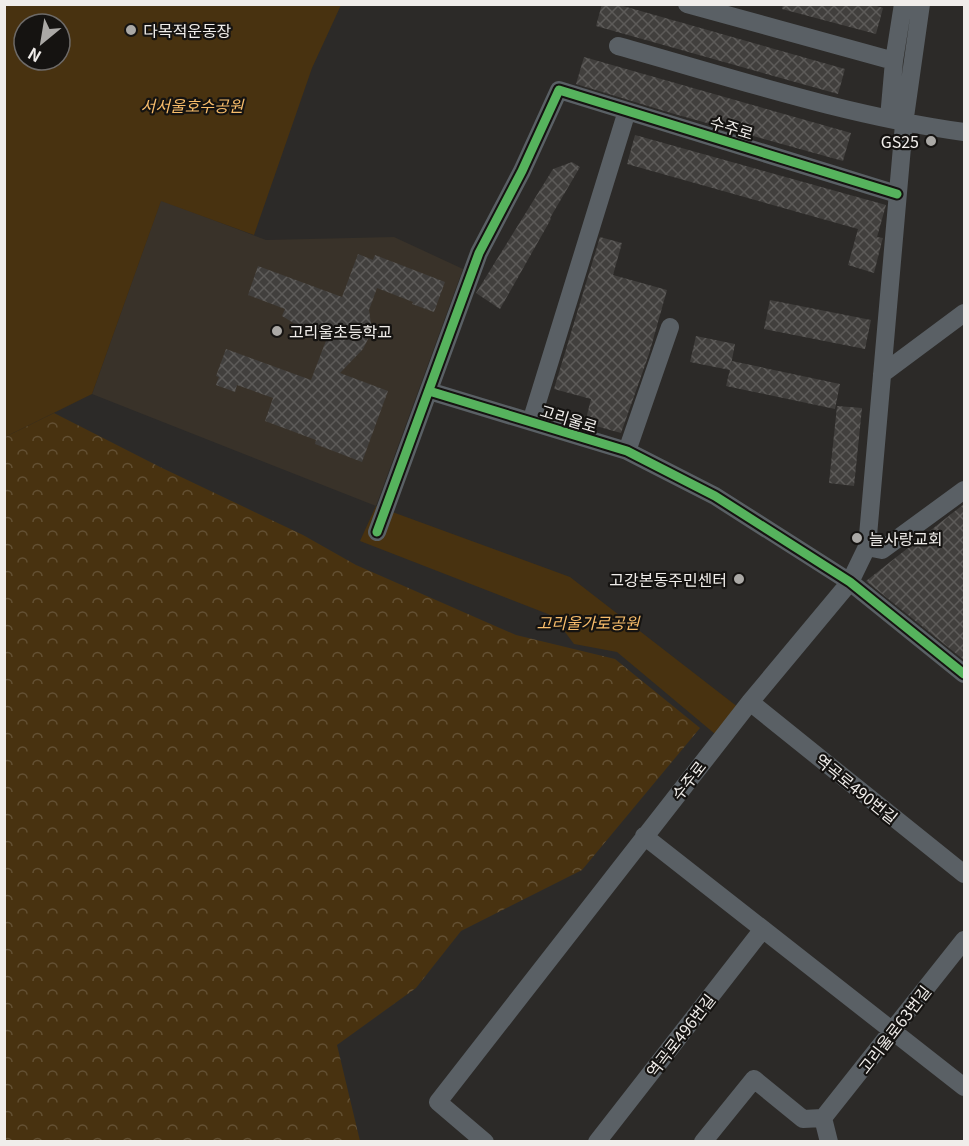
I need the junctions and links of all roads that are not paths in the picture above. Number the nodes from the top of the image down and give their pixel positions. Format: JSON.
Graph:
{"nodes":[{"id":1,"x":687,"y":4,"type":"edge"},
{"id":2,"x":903,"y":4,"type":"edge"},
{"id":3,"x":921,"y":4,"type":"edge"},
{"id":4,"x":618,"y":46,"type":"dead end"},
{"id":5,"x":894,"y":61,"type":"junction"},
{"id":6,"x":627,"y":111,"type":"junction"},
{"id":7,"x":896,"y":121,"type":"junction"},
{"id":8,"x":964,"y":132,"type":"edge"},
{"id":9,"x":897,"y":194,"type":"junction"},
{"id":10,"x":964,"y":313,"type":"edge"},
{"id":11,"x":669,"y":327,"type":"dead end"},
{"id":12,"x":882,"y":374,"type":"junction"},
{"id":13,"x":429,"y":392,"type":"junction"},
{"id":14,"x":531,"y":422,"type":"junction"},
{"id":15,"x":627,"y":451,"type":"junction"},
{"id":16,"x":964,"y":490,"type":"edge"},
{"id":17,"x":377,"y":532,"type":"dead end"},
{"id":18,"x":867,"y":547,"type":"junction"},
{"id":19,"x":850,"y":582,"type":"junction"},
{"id":20,"x":964,"y":674,"type":"edge"},
{"id":21,"x":750,"y":702,"type":"junction"},
{"id":22,"x":644,"y":836,"type":"junction"},
{"id":23,"x":964,"y":874,"type":"edge"},
{"id":24,"x":763,"y":929,"type":"junction"},
{"id":25,"x":964,"y":940,"type":"edge"},
{"id":26,"x":892,"y":1030,"type":"junction"},
{"id":27,"x":964,"y":1087,"type":"edge"},
{"id":28,"x":823,"y":1118,"type":"junction"},
{"id":29,"x":485,"y":1142,"type":"edge"},
{"id":30,"x":597,"y":1142,"type":"edge"},
{"id":31,"x":704,"y":1142,"type":"edge"},
{"id":32,"x":829,"y":1142,"type":"edge"}],
"edges":[{"from":1,"to":5,"type":"street"},
{"from":2,"to":5,"type":"street"},
{"from":3,"to":7,"type":"street","name":"수주로"},
{"from":4,"to":7,"type":"street"},
{"from":5,"to":7,"type":"street"},
{"from":6,"to":9,"type":"street","name":"수주로"},
{"from":6,"to":13,"type":"street","name":"수주로"},
{"from":6,"to":14,"type":"street"},
{"from":7,"to":8,"type":"street"},
{"from":7,"to":9,"type":"street","name":"수주로"},
{"from":9,"to":12,"type":"street","name":"수주로"},
{"from":10,"to":12,"type":"street"},
{"from":11,"to":15,"type":"street"},
{"from":12,"to":18,"type":"street","name":"수주로"},
{"from":13,"to":14,"type":"street","name":"고리울로"},
{"from":13,"to":17,"type":"street"},
{"from":14,"to":15,"type":"street","name":"고리울로"},
{"from":15,"to":19,"type":"street","name":"고리울로"},
{"from":16,"to":18,"type":"street"},
{"from":18,"to":19,"type":"street","name":"수주로"},
{"from":19,"to":20,"type":"street","name":"고리울로"},
{"from":19,"to":21,"type":"street","name":"수주로"},
{"from":21,"to":22,"type":"street","name":"수주로"},
{"from":21,"to":23,"type":"street","name":"역곡로490번길"},
{"from":22,"to":24,"type":"street"},
{"from":22,"to":29,"type":"street","name":"수주로"},
{"from":24,"to":26,"type":"street"},
{"from":24,"to":30,"type":"street","name":"역곡로496번길"},
{"from":25,"to":26,"type":"street","name":"고리울로63번길"},
{"from":26,"to":27,"type":"street"},
{"from":26,"to":28,"type":"street","name":"고리울로63번길"},
{"from":28,"to":31,"type":"street"},
{"from":28,"to":32,"type":"street"}]}
